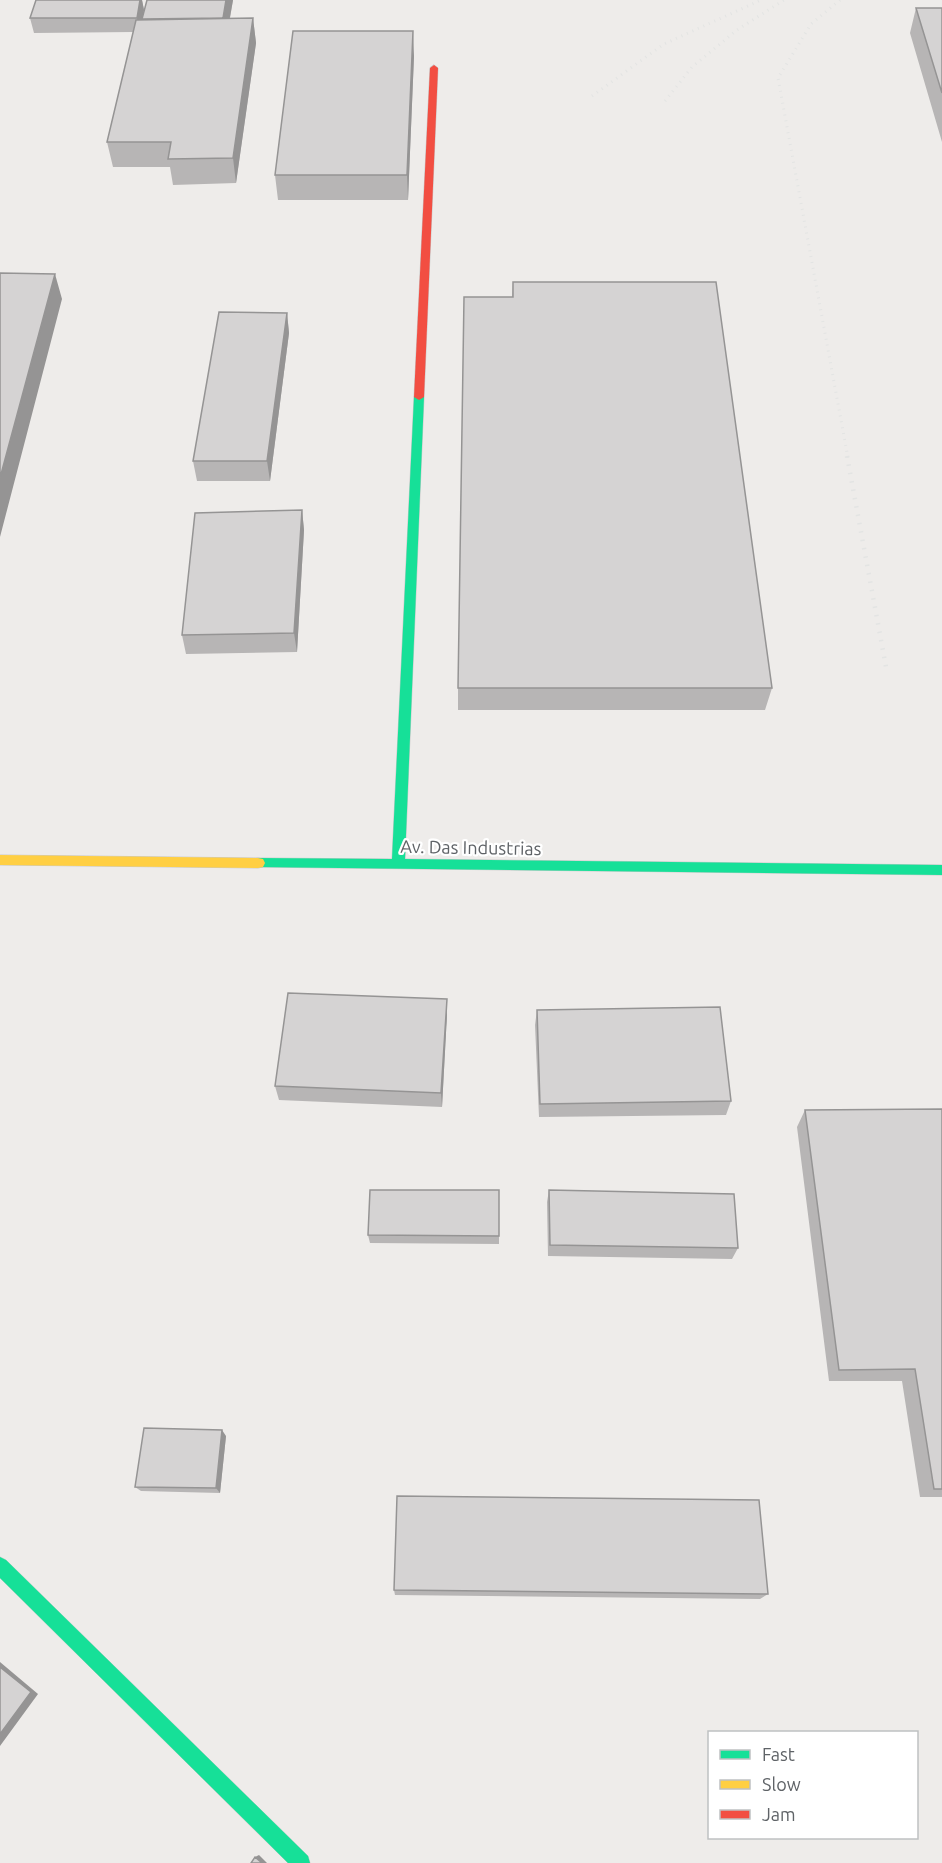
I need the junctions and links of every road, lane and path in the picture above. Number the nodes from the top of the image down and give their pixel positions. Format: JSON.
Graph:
{"nodes":[{"id":1,"x":434,"y":68,"type":"dead end"},
{"id":2,"x":0,"y":860,"type":"edge"},
{"id":3,"x":398,"y":864,"type":"junction"},
{"id":4,"x":942,"y":870,"type":"edge"},
{"id":5,"x":0,"y":1566,"type":"edge"},
{"id":6,"x":301,"y":1863,"type":"edge"}],
"edges":[{"from":1,"to":3,"type":"street"},
{"from":2,"to":3,"type":"street","name":"Av. Das Industrias"},
{"from":3,"to":4,"type":"street","name":"Av. Das Industrias"},
{"from":5,"to":6,"type":"street"}]}
